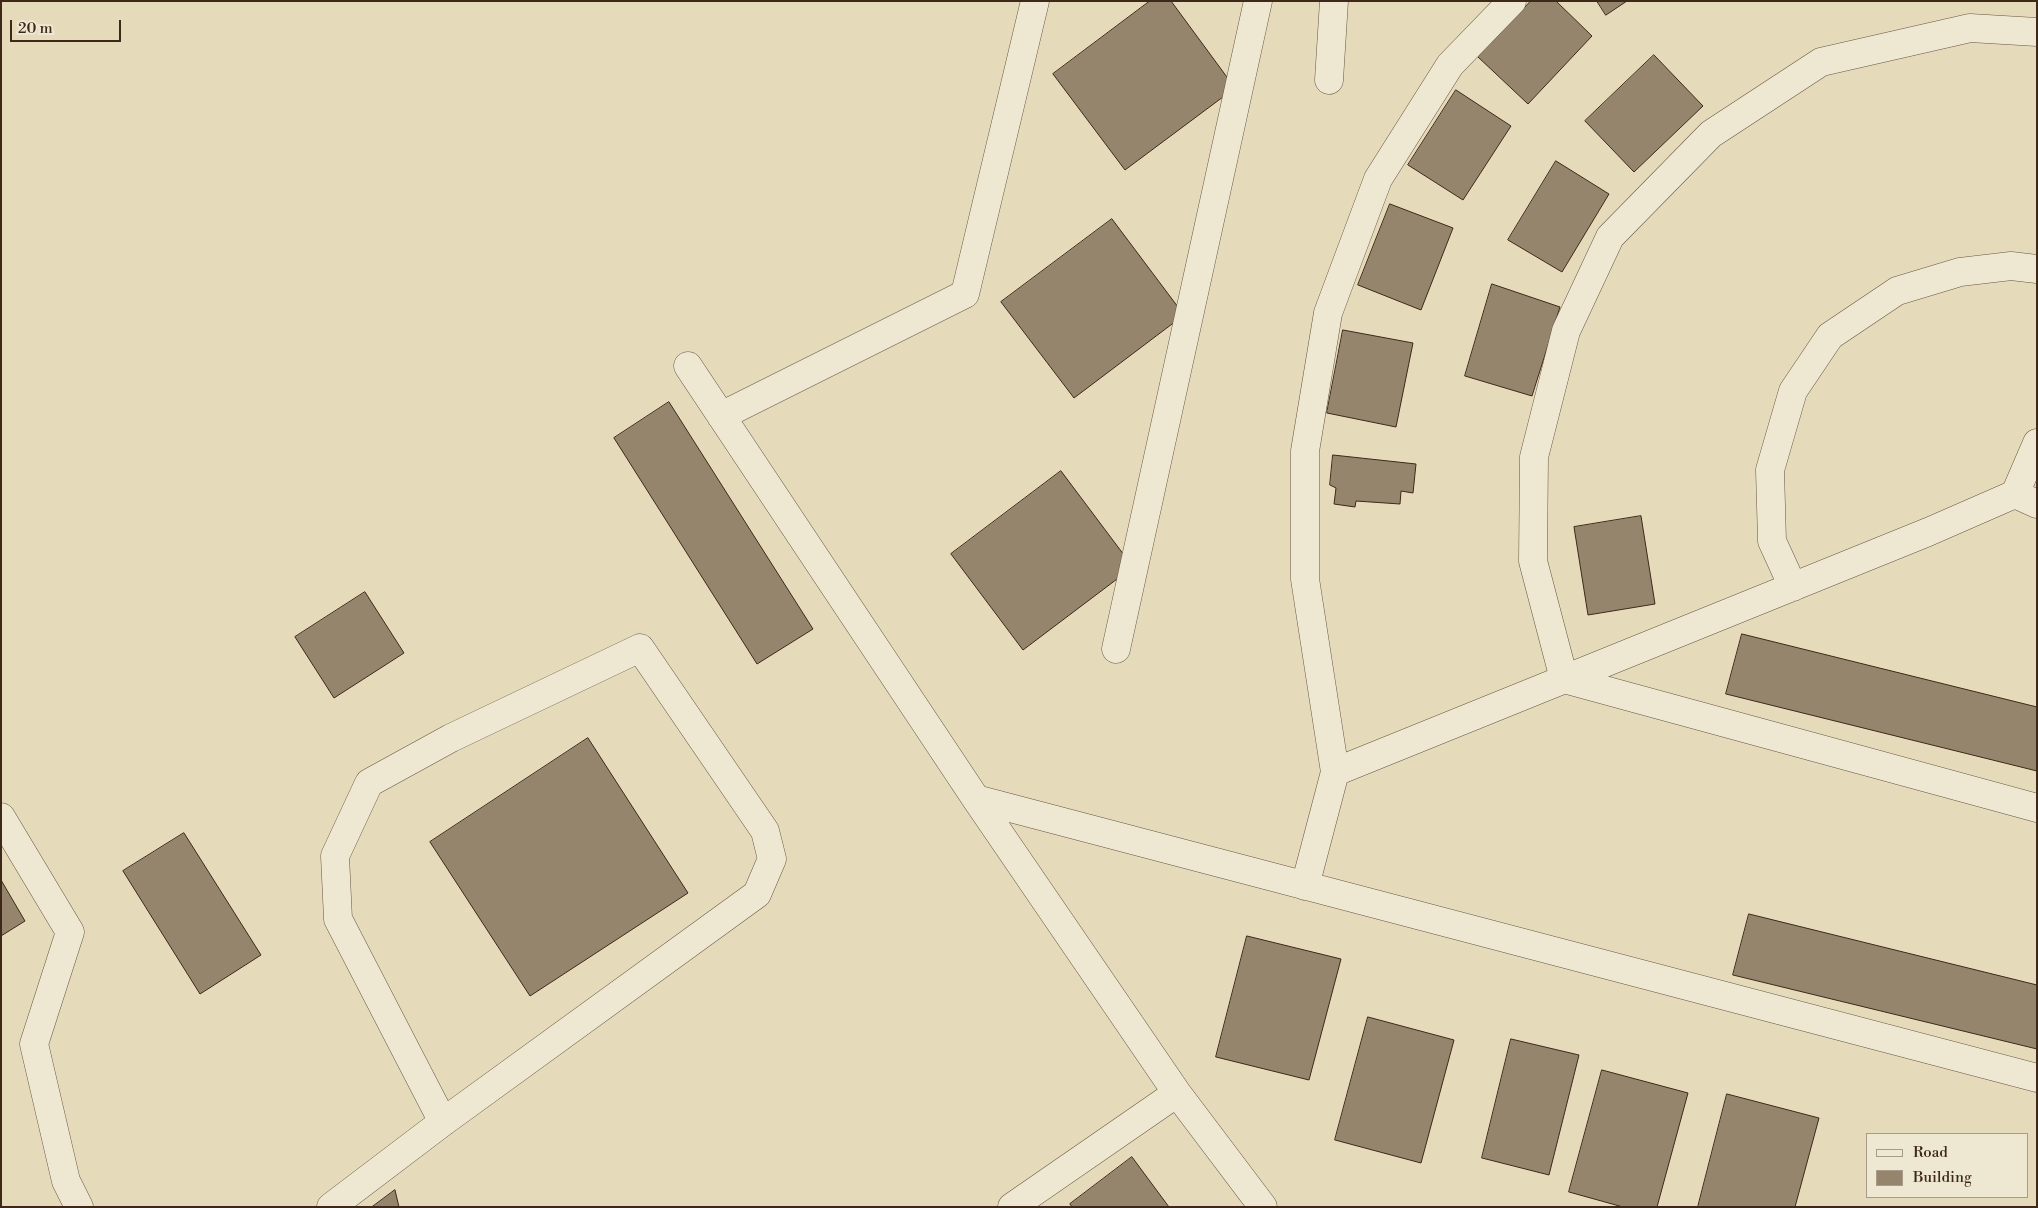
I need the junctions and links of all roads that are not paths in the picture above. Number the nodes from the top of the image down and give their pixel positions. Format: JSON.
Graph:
{"nodes":[{"id":1,"x":1035,"y":1,"type":"edge"},
{"id":2,"x":1258,"y":1,"type":"edge"},
{"id":3,"x":1334,"y":1,"type":"edge"},
{"id":4,"x":1512,"y":1,"type":"edge"},
{"id":5,"x":2037,"y":32,"type":"edge"},
{"id":6,"x":1328,"y":80,"type":"dead end"},
{"id":7,"x":2037,"y":269,"type":"edge"},
{"id":8,"x":688,"y":366,"type":"dead end"},
{"id":9,"x":721,"y":416,"type":"junction"},
{"id":10,"x":2037,"y":443,"type":"edge"},
{"id":11,"x":2026,"y":499,"type":"edge"},
{"id":12,"x":1793,"y":587,"type":"junction"},
{"id":13,"x":1116,"y":649,"type":"dead end"},
{"id":14,"x":1564,"y":679,"type":"junction"},
{"id":15,"x":1335,"y":772,"type":"junction"},
{"id":16,"x":976,"y":799,"type":"junction"},
{"id":17,"x":2037,"y":808,"type":"edge"},
{"id":18,"x":1,"y":817,"type":"edge"},
{"id":19,"x":1305,"y":886,"type":"junction"},
{"id":20,"x":2037,"y":1078,"type":"edge"},
{"id":21,"x":1177,"y":1094,"type":"junction"},
{"id":22,"x":443,"y":1122,"type":"junction"},
{"id":23,"x":78,"y":1207,"type":"edge"},
{"id":24,"x":332,"y":1207,"type":"edge"},
{"id":25,"x":1012,"y":1207,"type":"edge"},
{"id":26,"x":1263,"y":1207,"type":"edge"}],
"edges":[{"from":1,"to":9,"type":"street"},
{"from":2,"to":13,"type":"street"},
{"from":3,"to":6,"type":"street"},
{"from":4,"to":15,"type":"street"},
{"from":5,"to":14,"type":"street"},
{"from":7,"to":12,"type":"street"},
{"from":8,"to":9,"type":"street"},
{"from":9,"to":16,"type":"street"},
{"from":10,"to":11,"type":"street"},
{"from":11,"to":12,"type":"street"},
{"from":12,"to":14,"type":"street"},
{"from":14,"to":15,"type":"street"},
{"from":14,"to":17,"type":"street"},
{"from":15,"to":19,"type":"street"},
{"from":16,"to":19,"type":"street"},
{"from":16,"to":21,"type":"street"},
{"from":18,"to":23,"type":"street"},
{"from":19,"to":20,"type":"street"},
{"from":21,"to":25,"type":"street"},
{"from":21,"to":26,"type":"street"},
{"from":22,"to":22,"type":"street"},
{"from":22,"to":24,"type":"street"}]}
